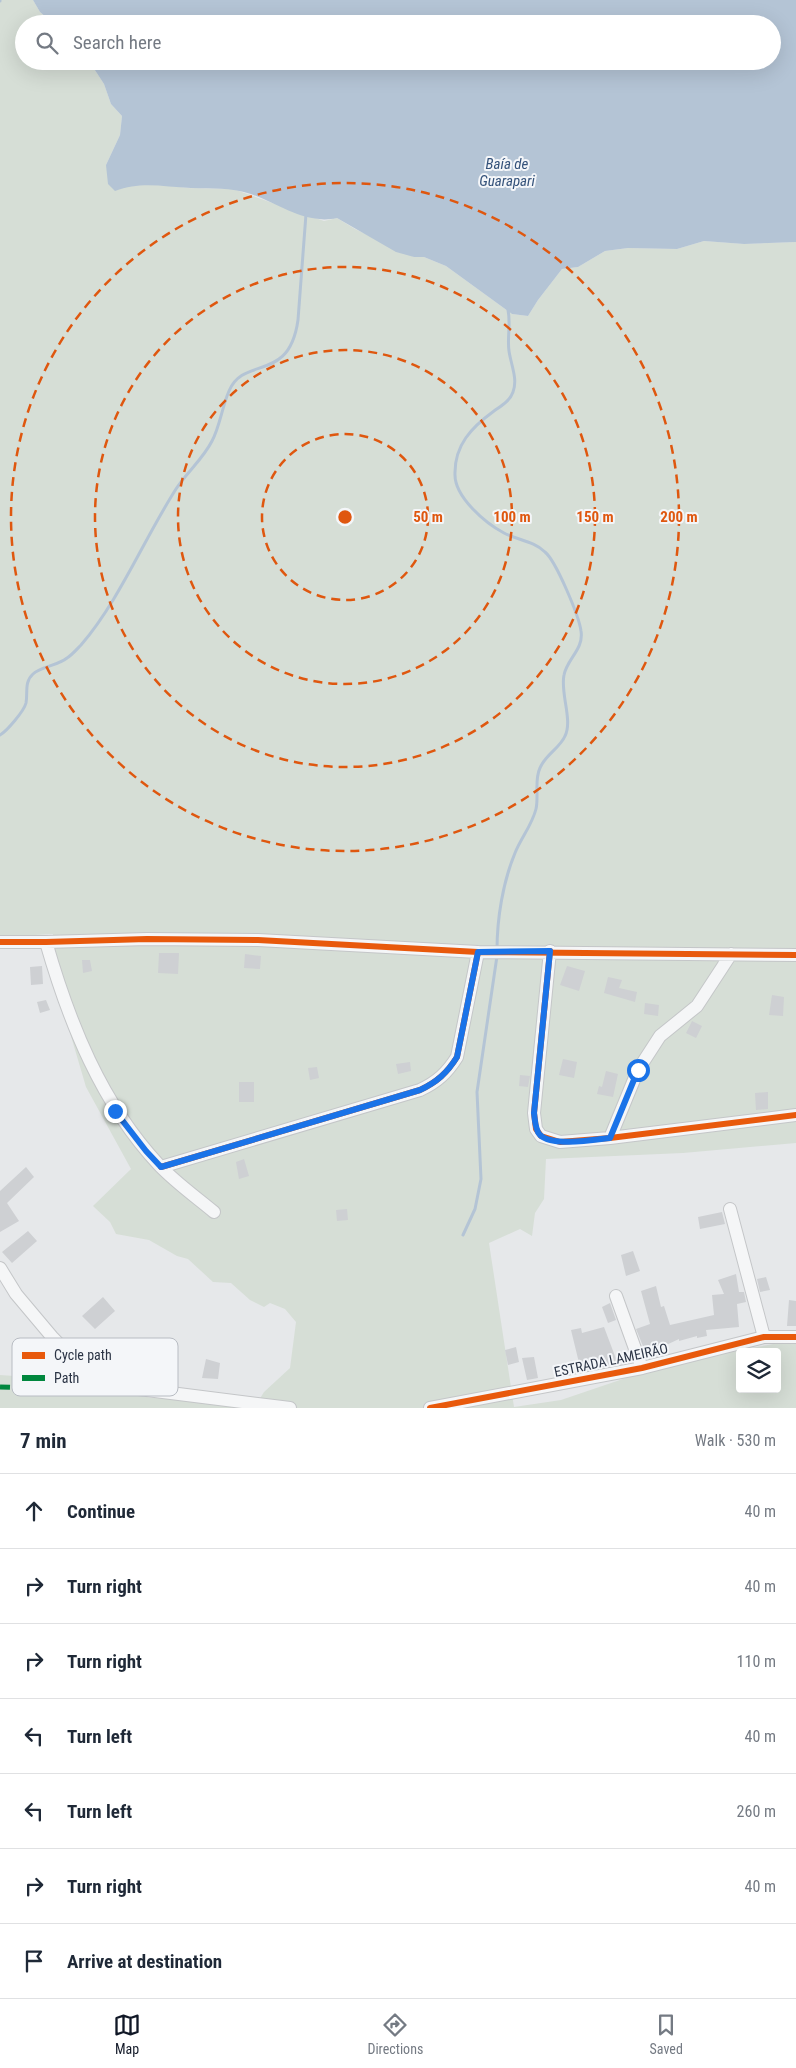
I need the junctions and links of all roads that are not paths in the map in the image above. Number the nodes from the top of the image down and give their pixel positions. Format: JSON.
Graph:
{"nodes":[{"id":1,"x":0,"y":942,"type":"edge"},
{"id":2,"x":46,"y":942,"type":"junction"},
{"id":3,"x":550,"y":951,"type":"junction"},
{"id":4,"x":478,"y":952,"type":"junction"},
{"id":5,"x":731,"y":954,"type":"junction"},
{"id":6,"x":796,"y":955,"type":"edge"},
{"id":7,"x":796,"y":1115,"type":"edge"},
{"id":8,"x":610,"y":1138,"type":"junction"},
{"id":9,"x":161,"y":1167,"type":"junction"},
{"id":10,"x":730,"y":1208,"type":"dead end"},
{"id":11,"x":214,"y":1212,"type":"dead end"},
{"id":12,"x":0,"y":1268,"type":"edge"},
{"id":13,"x":616,"y":1296,"type":"dead end"},
{"id":14,"x":764,"y":1337,"type":"junction"},
{"id":15,"x":796,"y":1337,"type":"edge"},
{"id":16,"x":55,"y":1338,"type":"edge"},
{"id":17,"x":642,"y":1368,"type":"junction"},
{"id":18,"x":178,"y":1394,"type":"edge"},
{"id":19,"x":290,"y":1408,"type":"edge"},
{"id":20,"x":430,"y":1408,"type":"edge"}],
"edges":[{"from":1,"to":2,"type":"street"},
{"from":2,"to":4,"type":"street"},
{"from":2,"to":9,"type":"street"},
{"from":3,"to":4,"type":"street"},
{"from":3,"to":5,"type":"street"},
{"from":3,"to":8,"type":"street"},
{"from":4,"to":9,"type":"street"},
{"from":5,"to":6,"type":"street"},
{"from":5,"to":8,"type":"street"},
{"from":7,"to":8,"type":"street"},
{"from":9,"to":11,"type":"street"},
{"from":10,"to":14,"type":"street"},
{"from":12,"to":16,"type":"street"},
{"from":13,"to":17,"type":"street"},
{"from":14,"to":15,"type":"street","name":"ESTRADA LAMEIRÃO"},
{"from":14,"to":17,"type":"street","name":"ESTRADA LAMEIRÃO"},
{"from":17,"to":20,"type":"street","name":"ESTRADA LAMEIRÃO"},
{"from":18,"to":19,"type":"street"}]}
